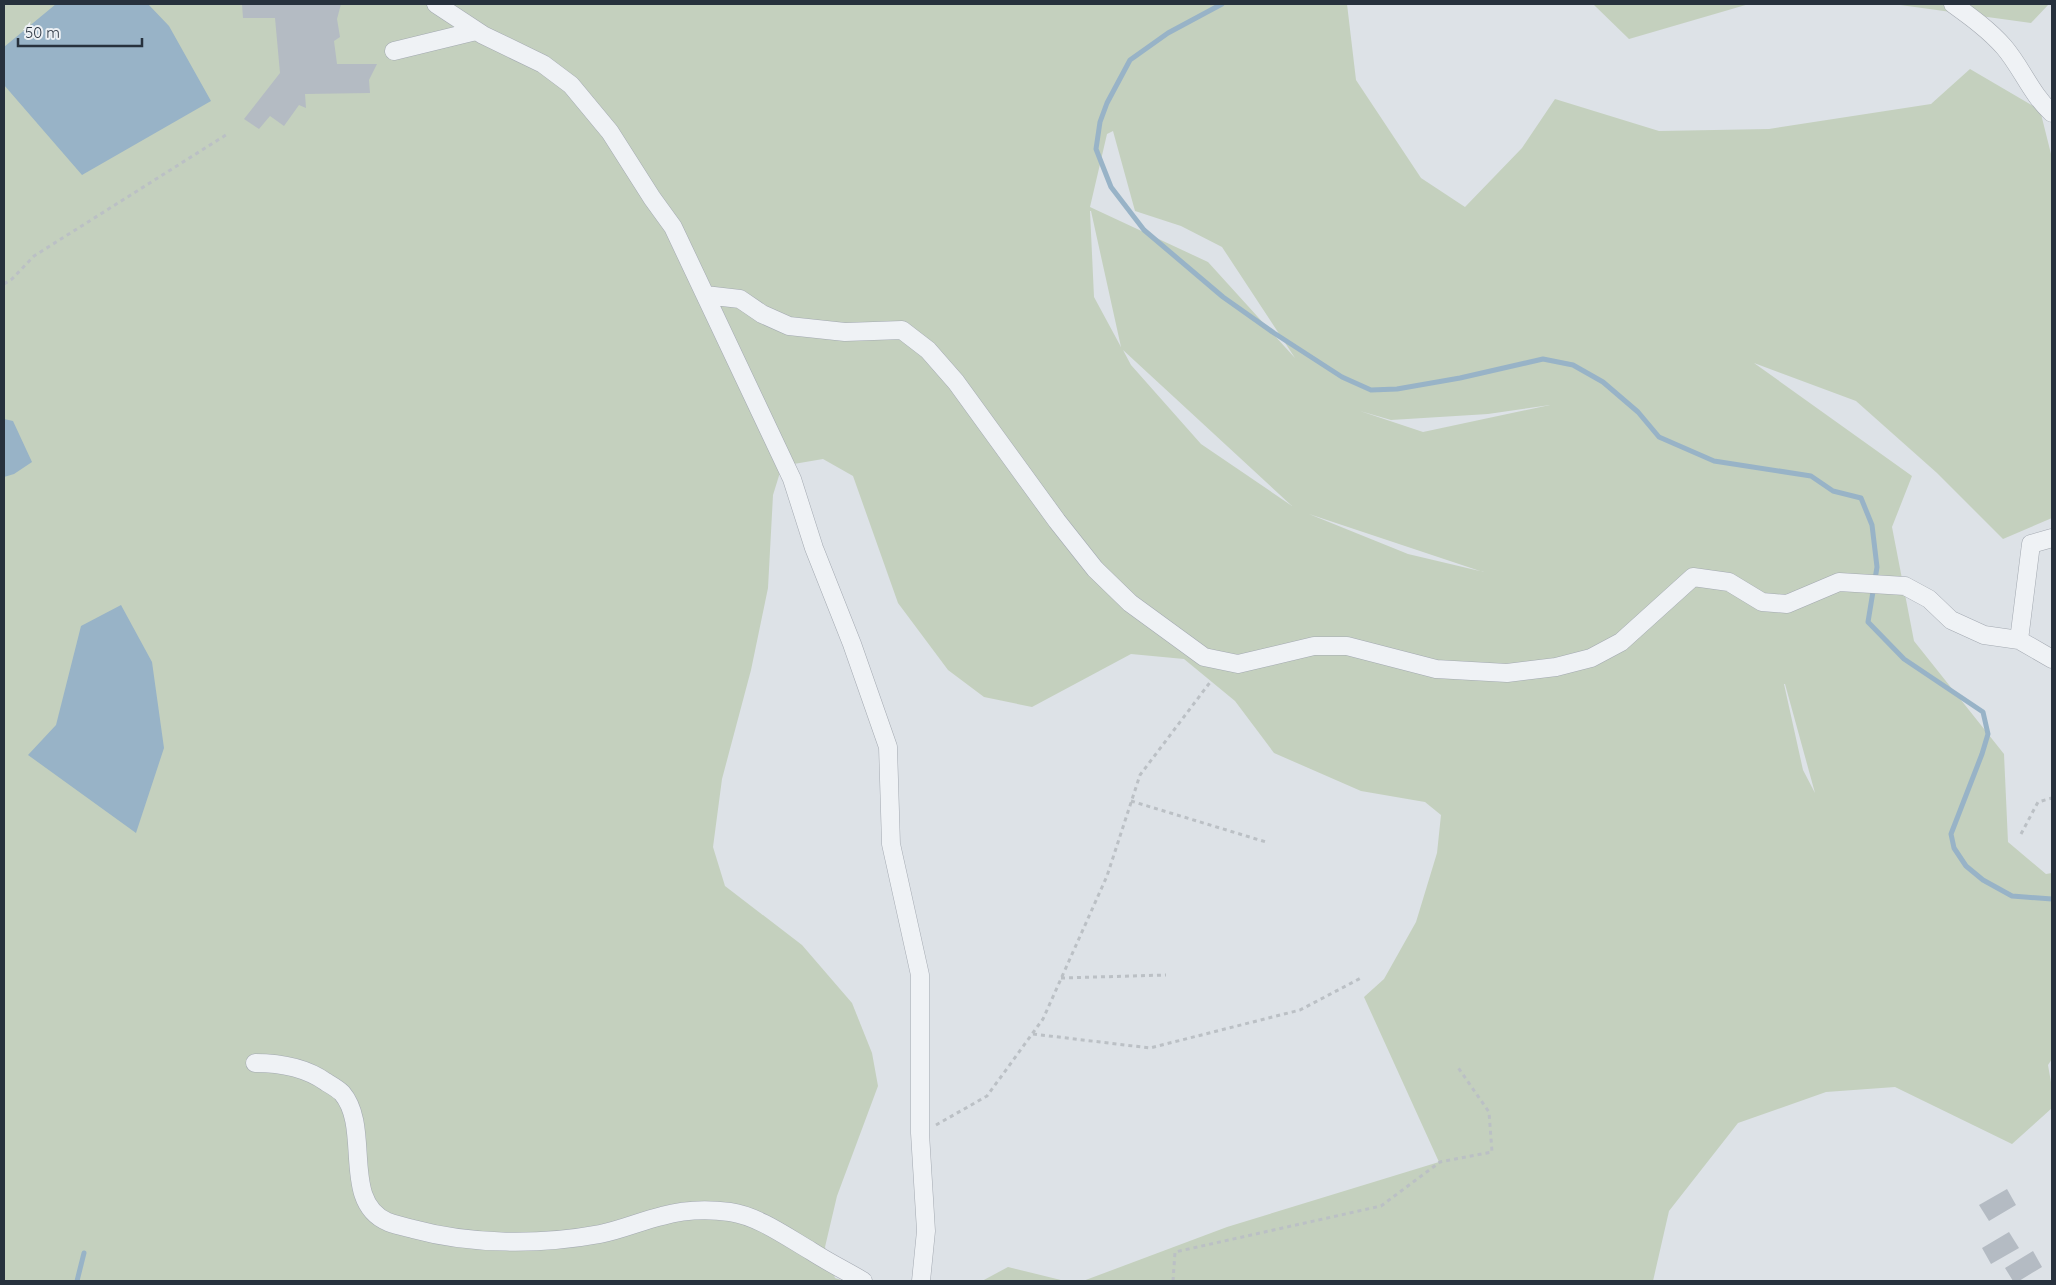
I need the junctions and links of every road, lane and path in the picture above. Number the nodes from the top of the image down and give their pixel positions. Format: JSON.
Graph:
{"nodes":[{"id":1,"x":436,"y":4,"type":"edge"},
{"id":2,"x":1953,"y":4,"type":"edge"},
{"id":3,"x":476,"y":31,"type":"junction"},
{"id":4,"x":394,"y":51,"type":"dead end"},
{"id":5,"x":2052,"y":113,"type":"edge"},
{"id":6,"x":229,"y":133,"type":"dead end"},
{"id":7,"x":4,"y":284,"type":"edge"},
{"id":8,"x":705,"y":295,"type":"junction"},
{"id":9,"x":2052,"y":538,"type":"edge"},
{"id":10,"x":2018,"y":640,"type":"junction"},
{"id":11,"x":2052,"y":659,"type":"edge"},
{"id":12,"x":1211,"y":681,"type":"dead end"},
{"id":13,"x":2052,"y":798,"type":"edge"},
{"id":14,"x":1131,"y":802,"type":"junction"},
{"id":15,"x":2021,"y":834,"type":"dead end"},
{"id":16,"x":1266,"y":842,"type":"dead end"},
{"id":17,"x":1166,"y":975,"type":"dead end"},
{"id":18,"x":1061,"y":978,"type":"junction"},
{"id":19,"x":1361,"y":978,"type":"dead end"},
{"id":20,"x":1032,"y":1034,"type":"junction"},
{"id":21,"x":255,"y":1063,"type":"dead end"},
{"id":22,"x":1457,"y":1066,"type":"dead end"},
{"id":23,"x":920,"y":1133,"type":"junction"},
{"id":24,"x":863,"y":1281,"type":"edge"},
{"id":25,"x":921,"y":1281,"type":"edge"},
{"id":26,"x":1173,"y":1281,"type":"edge"}],
"edges":[{"from":1,"to":3,"type":"street"},
{"from":2,"to":5,"type":"street"},
{"from":3,"to":4,"type":"street"},
{"from":3,"to":8,"type":"street"},
{"from":6,"to":7,"type":"path"},
{"from":8,"to":10,"type":"street"},
{"from":8,"to":23,"type":"street"},
{"from":9,"to":10,"type":"street"},
{"from":10,"to":11,"type":"street"},
{"from":12,"to":14,"type":"path"},
{"from":13,"to":15,"type":"path"},
{"from":14,"to":16,"type":"path"},
{"from":14,"to":18,"type":"path"},
{"from":17,"to":18,"type":"path"},
{"from":18,"to":20,"type":"path"},
{"from":19,"to":20,"type":"path"},
{"from":20,"to":23,"type":"path"},
{"from":21,"to":24,"type":"street"},
{"from":22,"to":26,"type":"path"},
{"from":23,"to":25,"type":"street"}]}
